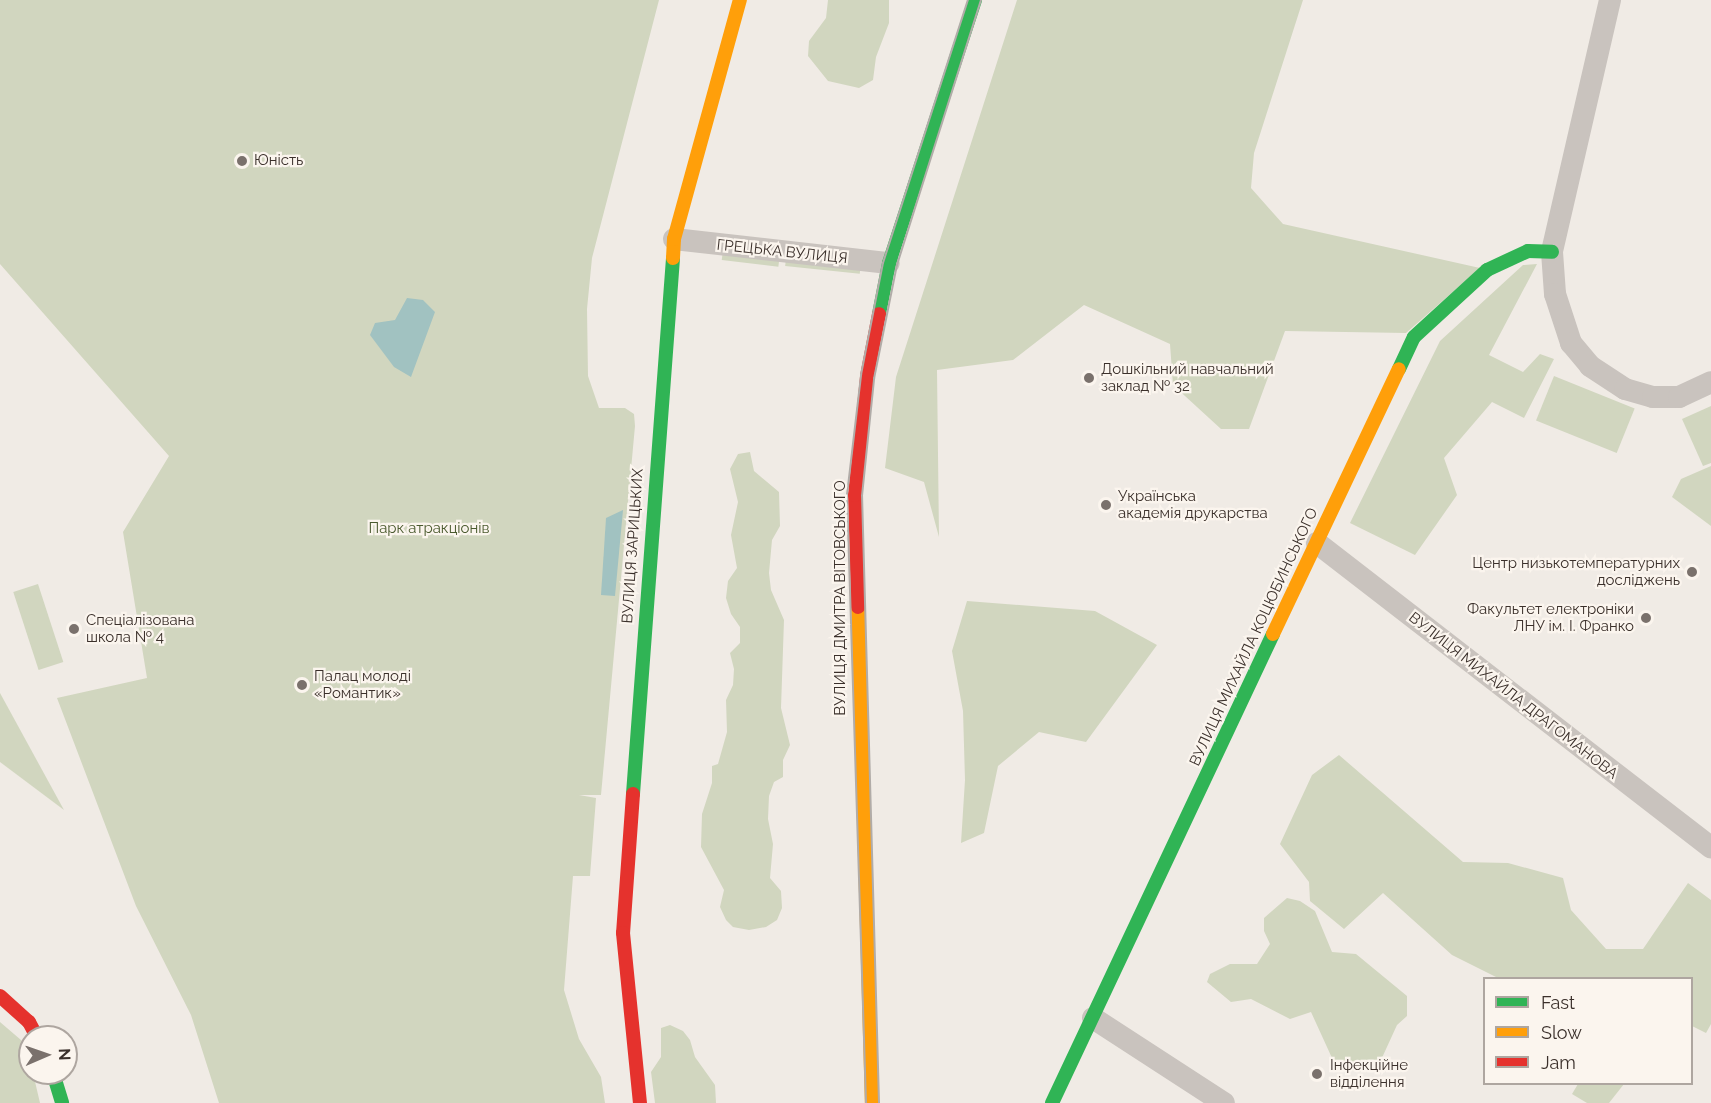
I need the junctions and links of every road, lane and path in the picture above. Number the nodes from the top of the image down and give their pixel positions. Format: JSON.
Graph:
{"nodes":[{"id":1,"x":740,"y":0,"type":"edge"},
{"id":2,"x":975,"y":0,"type":"edge"},
{"id":3,"x":1611,"y":0,"type":"edge"},
{"id":4,"x":674,"y":239,"type":"junction"},
{"id":5,"x":1552,"y":252,"type":"junction"},
{"id":6,"x":889,"y":263,"type":"junction"},
{"id":7,"x":1711,"y":382,"type":"edge"},
{"id":8,"x":1317,"y":543,"type":"junction"},
{"id":9,"x":1711,"y":848,"type":"edge"},
{"id":10,"x":0,"y":996,"type":"edge"},
{"id":11,"x":1093,"y":1018,"type":"junction"},
{"id":12,"x":31,"y":1025,"type":"edge"},
{"id":13,"x":57,"y":1085,"type":"edge"},
{"id":14,"x":62,"y":1103,"type":"edge"},
{"id":15,"x":640,"y":1103,"type":"edge"},
{"id":16,"x":872,"y":1103,"type":"edge"},
{"id":17,"x":1052,"y":1103,"type":"edge"},
{"id":18,"x":1224,"y":1103,"type":"edge"}],
"edges":[{"from":1,"to":4,"type":"street","name":"ВУЛИЦЯ ЗАРИЦЬКИХ"},
{"from":2,"to":6,"type":"street","name":"ВУЛИЦЯ ДМИТРА ВІТОВСЬКОГО"},
{"from":3,"to":5,"type":"street"},
{"from":4,"to":6,"type":"street","name":"ГРЕЦЬКА ВУЛИЦЯ"},
{"from":4,"to":15,"type":"street","name":"ВУЛИЦЯ ЗАРИЦЬКИХ"},
{"from":5,"to":7,"type":"street"},
{"from":5,"to":8,"type":"street","name":"ВУЛИЦЯ МИХАЙЛА КОЦЮБИНСЬКОГО"},
{"from":6,"to":16,"type":"street","name":"ВУЛИЦЯ ДМИТРА ВІТОВСЬКОГО"},
{"from":8,"to":9,"type":"street","name":"ВУЛИЦЯ МИХАЙЛА ДРАГОМАНОВА"},
{"from":8,"to":11,"type":"street","name":"ВУЛИЦЯ МИХАЙЛА КОЦЮБИНСЬКОГО"},
{"from":10,"to":12,"type":"street"},
{"from":11,"to":17,"type":"street","name":"ВУЛИЦЯ МИХАЙЛА КОЦЮБИНСЬКОГО"},
{"from":11,"to":18,"type":"street"},
{"from":13,"to":14,"type":"street"}]}
